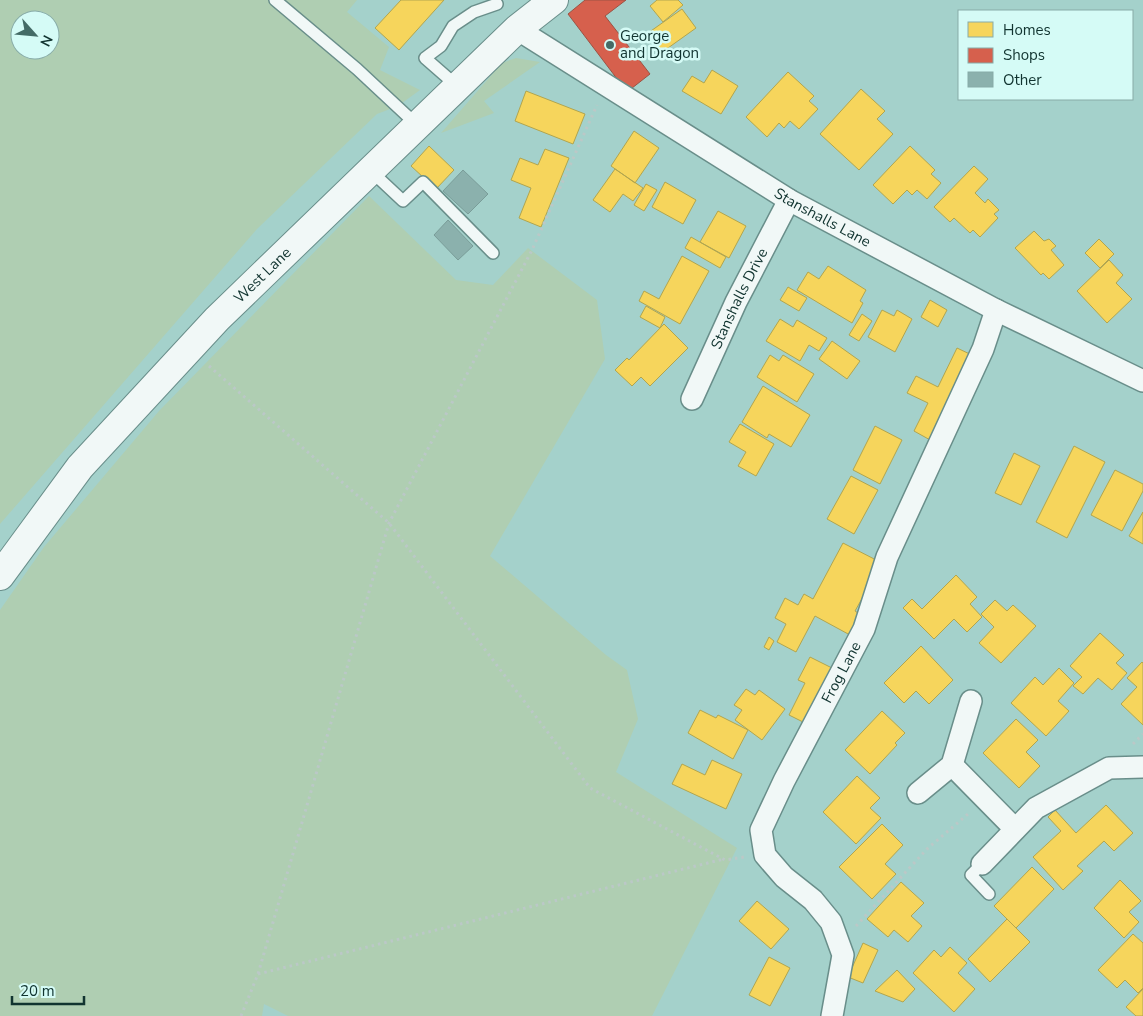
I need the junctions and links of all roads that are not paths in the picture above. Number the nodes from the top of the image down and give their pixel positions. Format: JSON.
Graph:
{"nodes":[{"id":1,"x":275,"y":0,"type":"edge"},
{"id":2,"x":554,"y":0,"type":"edge"},
{"id":3,"x":497,"y":4,"type":"dead end"},
{"id":4,"x":516,"y":29,"type":"junction"},
{"id":5,"x":457,"y":86,"type":"junction"},
{"id":6,"x":418,"y":125,"type":"junction"},
{"id":7,"x":371,"y":171,"type":"junction"},
{"id":8,"x":789,"y":200,"type":"junction"},
{"id":9,"x":493,"y":253,"type":"dead end"},
{"id":10,"x":996,"y":310,"type":"junction"},
{"id":11,"x":1143,"y":381,"type":"edge"},
{"id":12,"x":692,"y":399,"type":"dead end"},
{"id":13,"x":0,"y":576,"type":"edge"},
{"id":14,"x":971,"y":701,"type":"dead end"},
{"id":15,"x":952,"y":765,"type":"junction"},
{"id":16,"x":1143,"y":767,"type":"edge"},
{"id":17,"x":918,"y":793,"type":"dead end"},
{"id":18,"x":1015,"y":829,"type":"junction"},
{"id":19,"x":982,"y":864,"type":"joint"},
{"id":20,"x":989,"y":894,"type":"dead end"},
{"id":21,"x":832,"y":1016,"type":"edge"}],
"edges":[{"from":1,"to":6,"type":"lane"},
{"from":2,"to":4,"type":"street","name":"West Lane"},
{"from":3,"to":5,"type":"lane"},
{"from":4,"to":5,"type":"street","name":"West Lane"},
{"from":4,"to":8,"type":"street","name":"Stanshalls Lane"},
{"from":5,"to":6,"type":"street","name":"West Lane"},
{"from":6,"to":7,"type":"street","name":"West Lane"},
{"from":7,"to":9,"type":"lane"},
{"from":7,"to":13,"type":"street","name":"West Lane"},
{"from":8,"to":10,"type":"street","name":"Stanshalls Lane"},
{"from":8,"to":12,"type":"street","name":"Stanshalls Drive"},
{"from":10,"to":11,"type":"street","name":"Stanshalls Lane"},
{"from":10,"to":21,"type":"street","name":"Frog Lane"},
{"from":14,"to":15,"type":"street"},
{"from":15,"to":17,"type":"street"},
{"from":15,"to":18,"type":"street"},
{"from":16,"to":18,"type":"street"},
{"from":18,"to":19,"type":"street"},
{"from":19,"to":20,"type":"lane"}]}
